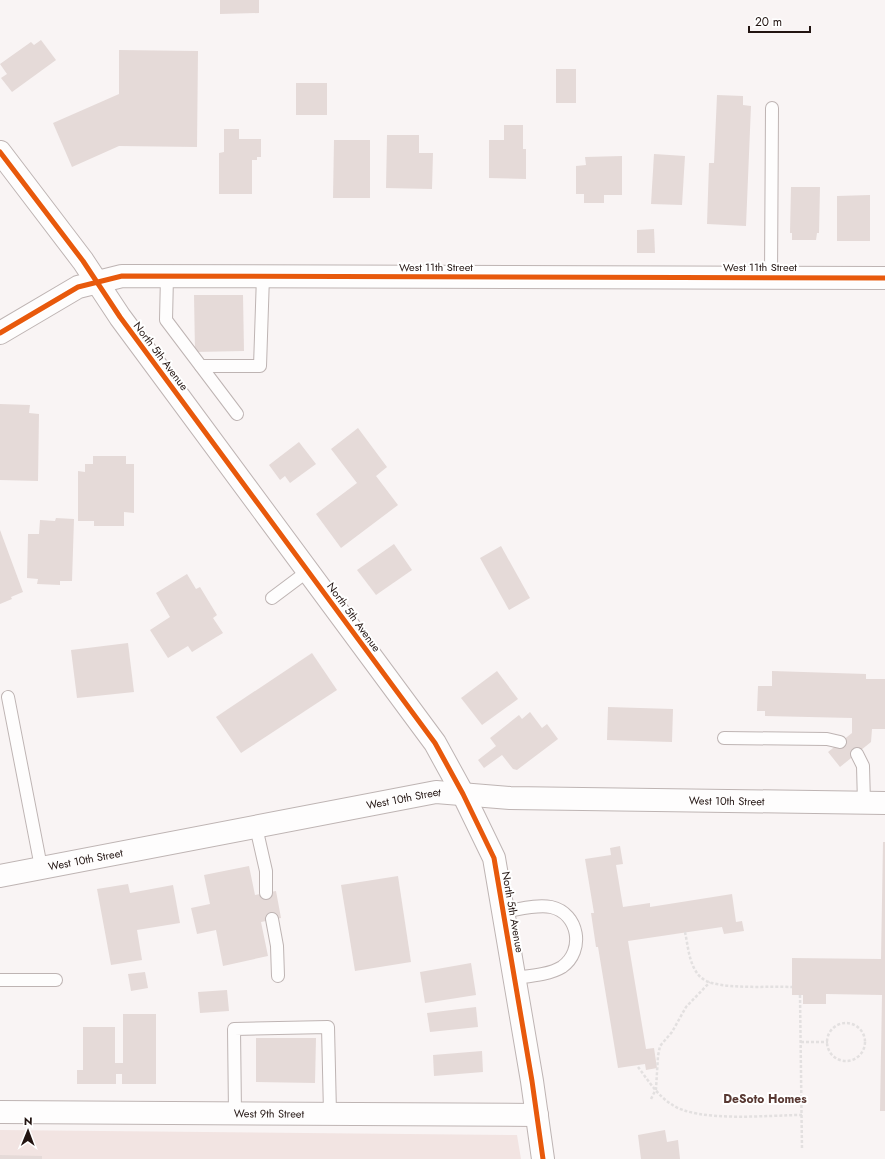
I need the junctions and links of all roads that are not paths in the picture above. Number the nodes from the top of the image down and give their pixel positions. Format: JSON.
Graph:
{"nodes":[{"id":1,"x":772,"y":108,"type":"dead end"},
{"id":2,"x":0,"y":152,"type":"edge"},
{"id":3,"x":166,"y":276,"type":"junction"},
{"id":4,"x":263,"y":276,"type":"junction"},
{"id":5,"x":771,"y":277,"type":"junction"},
{"id":6,"x":885,"y":278,"type":"edge"},
{"id":7,"x":97,"y":282,"type":"junction"},
{"id":8,"x":0,"y":333,"type":"edge"},
{"id":9,"x":201,"y":366,"type":"junction"},
{"id":10,"x":237,"y":414,"type":"dead end"},
{"id":11,"x":308,"y":571,"type":"junction"},
{"id":12,"x":272,"y":598,"type":"dead end"},
{"id":13,"x":8,"y":697,"type":"dead end"},
{"id":14,"x":724,"y":738,"type":"dead end"},
{"id":15,"x":840,"y":742,"type":"dead end"},
{"id":16,"x":857,"y":754,"type":"dead end"},
{"id":17,"x":463,"y":794,"type":"junction"},
{"id":18,"x":874,"y":803,"type":"edge"},
{"id":19,"x":256,"y":827,"type":"junction"},
{"id":20,"x":41,"y":868,"type":"junction"},
{"id":21,"x":0,"y":876,"type":"edge"},
{"id":22,"x":266,"y":893,"type":"dead end"},
{"id":23,"x":502,"y":912,"type":"junction"},
{"id":24,"x":272,"y":919,"type":"dead end"},
{"id":25,"x":278,"y":976,"type":"dead end"},
{"id":26,"x":514,"y":978,"type":"junction"},
{"id":27,"x":0,"y":980,"type":"edge"},
{"id":28,"x":56,"y":980,"type":"dead end"},
{"id":29,"x":0,"y":1112,"type":"edge"},
{"id":30,"x":235,"y":1113,"type":"junction"},
{"id":31,"x":330,"y":1113,"type":"junction"},
{"id":32,"x":537,"y":1115,"type":"junction"},
{"id":33,"x":543,"y":1159,"type":"edge"}],
"edges":[{"from":1,"to":5,"type":"lane"},
{"from":2,"to":7,"type":"street","name":"North 5th Avenue"},
{"from":3,"to":4,"type":"street","name":"West 11th Street"},
{"from":3,"to":7,"type":"street","name":"West 11th Street"},
{"from":3,"to":9,"type":"lane"},
{"from":4,"to":5,"type":"street","name":"West 11th Street"},
{"from":4,"to":9,"type":"lane"},
{"from":5,"to":6,"type":"street","name":"West 11th Street"},
{"from":7,"to":8,"type":"street","name":"West 11th Street"},
{"from":7,"to":11,"type":"street","name":"North 5th Avenue"},
{"from":9,"to":10,"type":"lane"},
{"from":11,"to":12,"type":"lane"},
{"from":11,"to":17,"type":"street","name":"North 5th Avenue"},
{"from":13,"to":20,"type":"lane"},
{"from":14,"to":15,"type":"lane"},
{"from":16,"to":18,"type":"lane"},
{"from":17,"to":18,"type":"street","name":"West 10th Street"},
{"from":17,"to":19,"type":"street","name":"West 10th Street"},
{"from":17,"to":23,"type":"street","name":"North 5th Avenue"},
{"from":19,"to":20,"type":"street","name":"West 10th Street"},
{"from":19,"to":22,"type":"lane"},
{"from":20,"to":21,"type":"street","name":"West 10th Street"},
{"from":23,"to":26,"type":"street","name":"North 5th Avenue"},
{"from":23,"to":26,"type":"lane"},
{"from":24,"to":25,"type":"lane"},
{"from":26,"to":32,"type":"street","name":"North 5th Avenue"},
{"from":27,"to":28,"type":"lane"},
{"from":29,"to":30,"type":"street","name":"West 9th Street"},
{"from":30,"to":31,"type":"street","name":"West 9th Street"},
{"from":30,"to":31,"type":"lane"},
{"from":31,"to":32,"type":"street","name":"West 9th Street"},
{"from":32,"to":33,"type":"street","name":"North 5th Avenue"}]}
